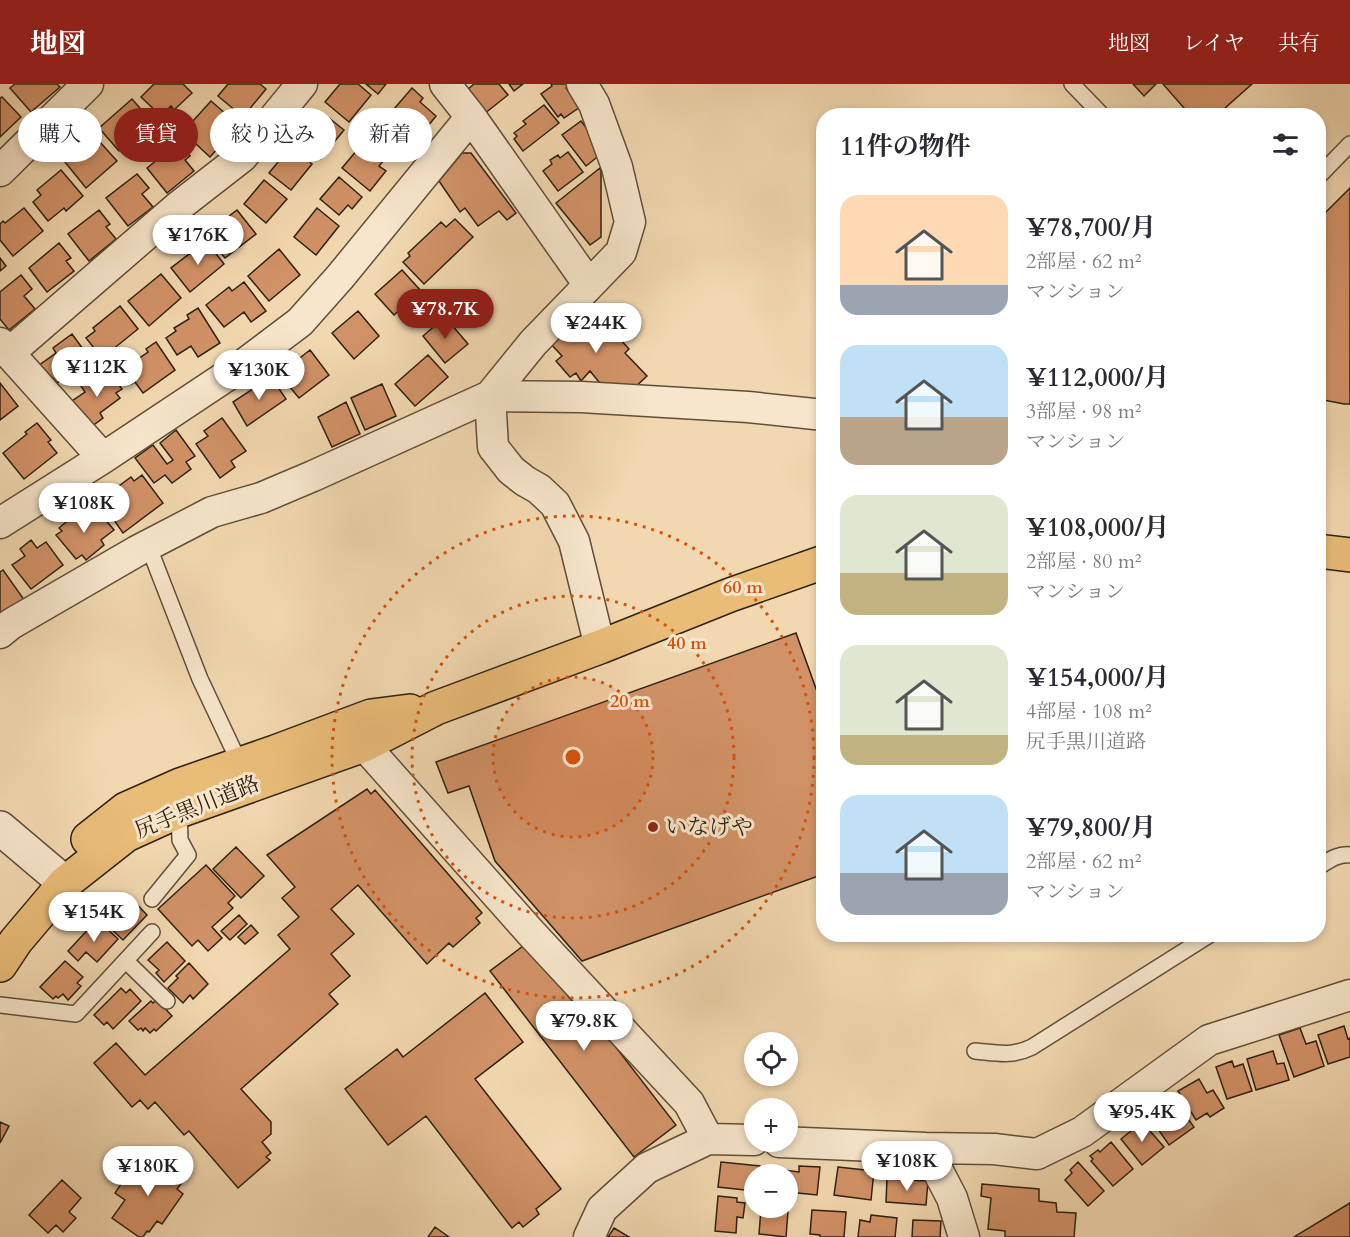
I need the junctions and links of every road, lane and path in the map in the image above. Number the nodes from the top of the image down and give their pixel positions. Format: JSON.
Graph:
{"nodes":[{"id":1,"x":88,"y":84,"type":"edge"},
{"id":2,"x":302,"y":84,"type":"edge"},
{"id":3,"x":445,"y":84,"type":"edge"},
{"id":4,"x":582,"y":84,"type":"edge"},
{"id":5,"x":1072,"y":84,"type":"edge"},
{"id":6,"x":1095,"y":108,"type":"edge"},
{"id":7,"x":471,"y":117,"type":"junction"},
{"id":8,"x":1350,"y":144,"type":"edge"},
{"id":9,"x":1326,"y":169,"type":"edge"},
{"id":10,"x":0,"y":171,"type":"edge"},
{"id":11,"x":590,"y":285,"type":"junction"},
{"id":12,"x":4,"y":348,"type":"edge"},
{"id":13,"x":490,"y":396,"type":"junction"},
{"id":14,"x":816,"y":414,"type":"edge"},
{"id":15,"x":103,"y":458,"type":"junction"},
{"id":16,"x":0,"y":523,"type":"edge"},
{"id":17,"x":148,"y":545,"type":"junction"},
{"id":18,"x":1326,"y":552,"type":"edge"},
{"id":19,"x":1350,"y":555,"type":"edge"},
{"id":20,"x":816,"y":565,"type":"edge"},
{"id":21,"x":0,"y":633,"type":"edge"},
{"id":22,"x":600,"y":647,"type":"junction"},
{"id":23,"x":436,"y":708,"type":"junction"},
{"id":24,"x":364,"y":745,"type":"junction"},
{"id":25,"x":240,"y":764,"type":"junction"},
{"id":26,"x":179,"y":811,"type":"junction"},
{"id":27,"x":0,"y":828,"type":"edge"},
{"id":28,"x":1350,"y":855,"type":"edge"},
{"id":29,"x":1326,"y":862,"type":"edge"},
{"id":30,"x":58,"y":876,"type":"junction"},
{"id":31,"x":152,"y":899,"type":"dead end"},
{"id":32,"x":0,"y":928,"type":"edge"},
{"id":33,"x":152,"y":932,"type":"dead end"},
{"id":34,"x":1199,"y":942,"type":"edge"},
{"id":35,"x":126,"y":961,"type":"junction"},
{"id":36,"x":0,"y":965,"type":"edge"},
{"id":37,"x":1350,"y":995,"type":"edge"},
{"id":38,"x":167,"y":1001,"type":"dead end"},
{"id":39,"x":0,"y":1005,"type":"edge"},
{"id":40,"x":975,"y":1051,"type":"dead end"},
{"id":41,"x":708,"y":1138,"type":"junction"},
{"id":42,"x":744,"y":1140,"type":"edge"},
{"id":43,"x":798,"y":1143,"type":"edge"},
{"id":44,"x":926,"y":1148,"type":"junction"},
{"id":45,"x":589,"y":1237,"type":"edge"},
{"id":46,"x":964,"y":1237,"type":"edge"}],
"edges":[{"from":1,"to":10,"type":"street"},
{"from":2,"to":12,"type":"street"},
{"from":3,"to":7,"type":"street"},
{"from":4,"to":11,"type":"street"},
{"from":5,"to":6,"type":"lane"},
{"from":7,"to":11,"type":"street"},
{"from":7,"to":15,"type":"street"},
{"from":8,"to":9,"type":"lane"},
{"from":11,"to":13,"type":"street"},
{"from":12,"to":15,"type":"street"},
{"from":13,"to":14,"type":"street"},
{"from":13,"to":17,"type":"street"},
{"from":13,"to":22,"type":"street"},
{"from":15,"to":16,"type":"street"},
{"from":17,"to":21,"type":"street"},
{"from":17,"to":25,"type":"lane"},
{"from":18,"to":19,"type":"main road"},
{"from":20,"to":22,"type":"main road","name":"尻手黒川道路"},
{"from":22,"to":23,"type":"main road","name":"尻手黒川道路"},
{"from":23,"to":24,"type":"main road","name":"尻手黒川道路"},
{"from":23,"to":25,"type":"main road","name":"尻手黒川道路"},
{"from":24,"to":26,"type":"main road","name":"尻手黒川道路"},
{"from":24,"to":41,"type":"street"},
{"from":25,"to":30,"type":"main road","name":"尻手黒川道路"},
{"from":26,"to":30,"type":"main road","name":"尻手黒川道路"},
{"from":26,"to":31,"type":"lane"},
{"from":27,"to":30,"type":"street"},
{"from":28,"to":29,"type":"lane"},
{"from":30,"to":32,"type":"main road","name":"尻手黒川道路"},
{"from":30,"to":36,"type":"main road","name":"尻手黒川道路"},
{"from":33,"to":35,"type":"lane"},
{"from":34,"to":40,"type":"lane"},
{"from":35,"to":38,"type":"lane"},
{"from":35,"to":39,"type":"lane"},
{"from":37,"to":44,"type":"street"},
{"from":41,"to":42,"type":"street"},
{"from":41,"to":45,"type":"street"},
{"from":43,"to":44,"type":"street"},
{"from":44,"to":46,"type":"street"}]}
